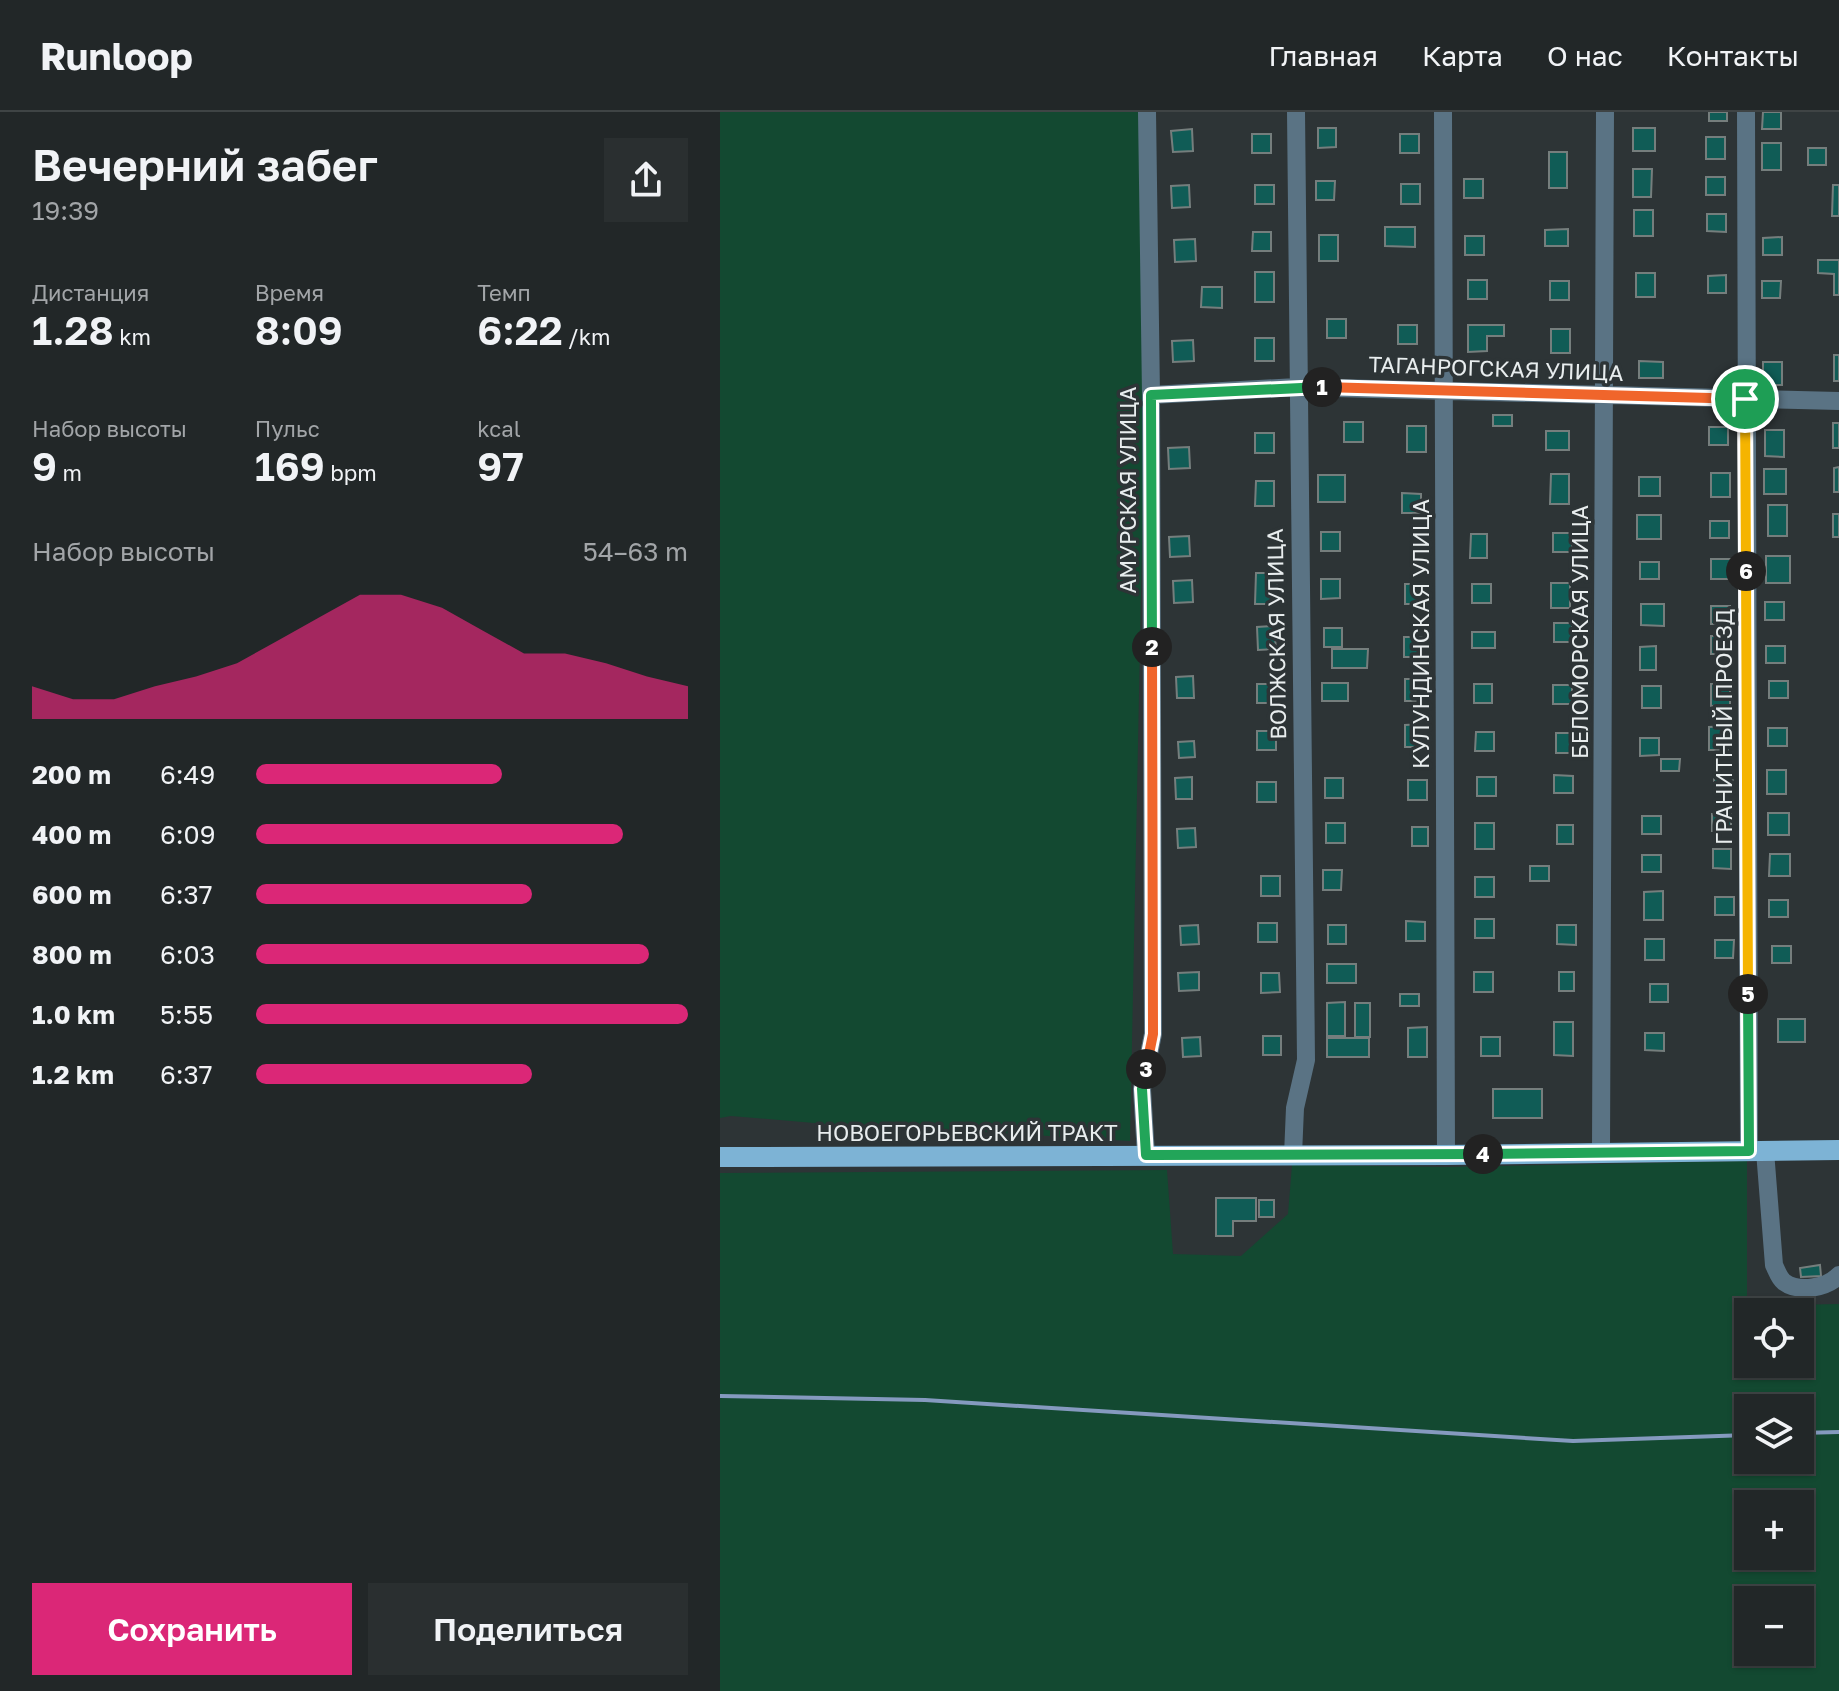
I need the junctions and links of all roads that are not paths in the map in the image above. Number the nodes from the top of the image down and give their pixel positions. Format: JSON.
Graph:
{"nodes":[{"id":1,"x":1147,"y":112,"type":"edge"},
{"id":2,"x":1296,"y":112,"type":"edge"},
{"id":3,"x":1443,"y":112,"type":"edge"},
{"id":4,"x":1605,"y":112,"type":"edge"},
{"id":5,"x":1746,"y":112,"type":"edge"},
{"id":6,"x":1297,"y":387,"type":"junction"},
{"id":7,"x":1444,"y":389,"type":"junction"},
{"id":8,"x":1151,"y":395,"type":"junction"},
{"id":9,"x":1604,"y":395,"type":"junction"},
{"id":10,"x":1745,"y":399,"type":"junction"},
{"id":11,"x":1839,"y":401,"type":"edge"},
{"id":12,"x":1839,"y":1150,"type":"edge"},
{"id":13,"x":1757,"y":1151,"type":"junction"},
{"id":14,"x":1601,"y":1152,"type":"junction"},
{"id":15,"x":1146,"y":1155,"type":"junction"},
{"id":16,"x":1293,"y":1155,"type":"junction"},
{"id":17,"x":1446,"y":1155,"type":"junction"},
{"id":18,"x":720,"y":1157,"type":"edge"},
{"id":19,"x":1839,"y":1275,"type":"edge"}],
"edges":[{"from":1,"to":8,"type":"street","name":"АМУРСКАЯ УЛИЦА"},
{"from":2,"to":6,"type":"street","name":"ВОЛЖСКАЯ УЛИЦА"},
{"from":3,"to":7,"type":"street","name":"КУЛУНДИНСКАЯ УЛИЦА"},
{"from":4,"to":9,"type":"street","name":"БЕЛОМОРСКАЯ УЛИЦА"},
{"from":5,"to":10,"type":"street","name":"ГРАНИТНЫЙ ПРОЕЗД"},
{"from":6,"to":7,"type":"street","name":"ТАГАНРОГСКАЯ УЛИЦА"},
{"from":6,"to":8,"type":"street","name":"ТАГАНРОГСКАЯ УЛИЦА"},
{"from":6,"to":16,"type":"street","name":"ВОЛЖСКАЯ УЛИЦА"},
{"from":7,"to":9,"type":"street","name":"ТАГАНРОГСКАЯ УЛИЦА"},
{"from":7,"to":17,"type":"street","name":"КУЛУНДИНСКАЯ УЛИЦА"},
{"from":8,"to":15,"type":"street","name":"АМУРСКАЯ УЛИЦА"},
{"from":9,"to":10,"type":"street","name":"ТАГАНРОГСКАЯ УЛИЦА"},
{"from":9,"to":14,"type":"street","name":"БЕЛОМОРСКАЯ УЛИЦА"},
{"from":10,"to":11,"type":"street","name":"ТАГАНРОГСКАЯ УЛИЦА"},
{"from":10,"to":13,"type":"street","name":"ГРАНИТНЫЙ ПРОЕЗД"},
{"from":12,"to":13,"type":"main road","name":"НОВОЕГОРЬЕВСКИЙ ТРАКТ"},
{"from":13,"to":14,"type":"main road","name":"НОВОЕГОРЬЕВСКИЙ ТРАКТ"},
{"from":13,"to":19,"type":"street","name":"ГРАНИТНЫЙ ПРОЕЗД"},
{"from":14,"to":17,"type":"main road","name":"НОВОЕГОРЬЕВСКИЙ ТРАКТ"},
{"from":15,"to":16,"type":"main road","name":"НОВОЕГОРЬЕВСКИЙ ТРАКТ"},
{"from":15,"to":18,"type":"main road","name":"НОВОЕГОРЬЕВСКИЙ ТРАКТ"},
{"from":16,"to":17,"type":"main road","name":"НОВОЕГОРЬЕВСКИЙ ТРАКТ"}]}
